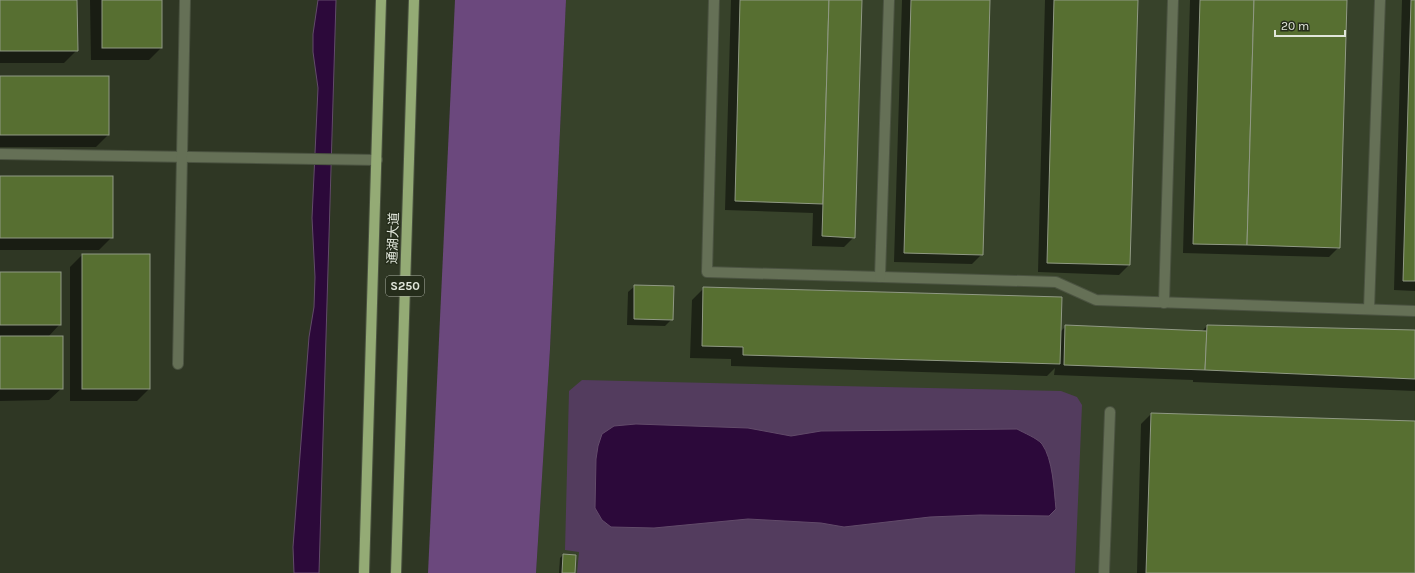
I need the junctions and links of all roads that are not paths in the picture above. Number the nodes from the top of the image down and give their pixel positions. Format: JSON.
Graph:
{"nodes":[{"id":1,"x":186,"y":0,"type":"edge"},
{"id":2,"x":381,"y":0,"type":"edge"},
{"id":3,"x":414,"y":0,"type":"edge"},
{"id":4,"x":714,"y":0,"type":"edge"},
{"id":5,"x":889,"y":0,"type":"edge"},
{"id":6,"x":1173,"y":0,"type":"edge"},
{"id":7,"x":1380,"y":0,"type":"edge"},
{"id":8,"x":0,"y":154,"type":"edge"},
{"id":9,"x":182,"y":158,"type":"junction"},
{"id":10,"x":376,"y":160,"type":"junction"},
{"id":11,"x":880,"y":277,"type":"junction"},
{"id":12,"x":1164,"y":303,"type":"junction"},
{"id":13,"x":1369,"y":309,"type":"junction"},
{"id":14,"x":1415,"y":311,"type":"edge"},
{"id":15,"x":178,"y":364,"type":"dead end"},
{"id":16,"x":1110,"y":412,"type":"dead end"},
{"id":17,"x":364,"y":573,"type":"edge"},
{"id":18,"x":396,"y":573,"type":"edge"},
{"id":19,"x":1104,"y":573,"type":"edge"}],
"edges":[{"from":1,"to":9,"type":"lane"},
{"from":2,"to":10,"type":"main road","name":"通湖大道","number":"S250"},
{"from":3,"to":18,"type":"main road","name":"通湖大道","number":"S250"},
{"from":4,"to":11,"type":"lane"},
{"from":5,"to":11,"type":"lane"},
{"from":6,"to":12,"type":"lane"},
{"from":7,"to":13,"type":"lane"},
{"from":8,"to":9,"type":"lane"},
{"from":9,"to":10,"type":"lane"},
{"from":9,"to":15,"type":"lane"},
{"from":10,"to":17,"type":"main road","name":"通湖大道","number":"S250"},
{"from":11,"to":12,"type":"lane"},
{"from":12,"to":13,"type":"lane"},
{"from":13,"to":14,"type":"lane"},
{"from":16,"to":19,"type":"lane"}]}
